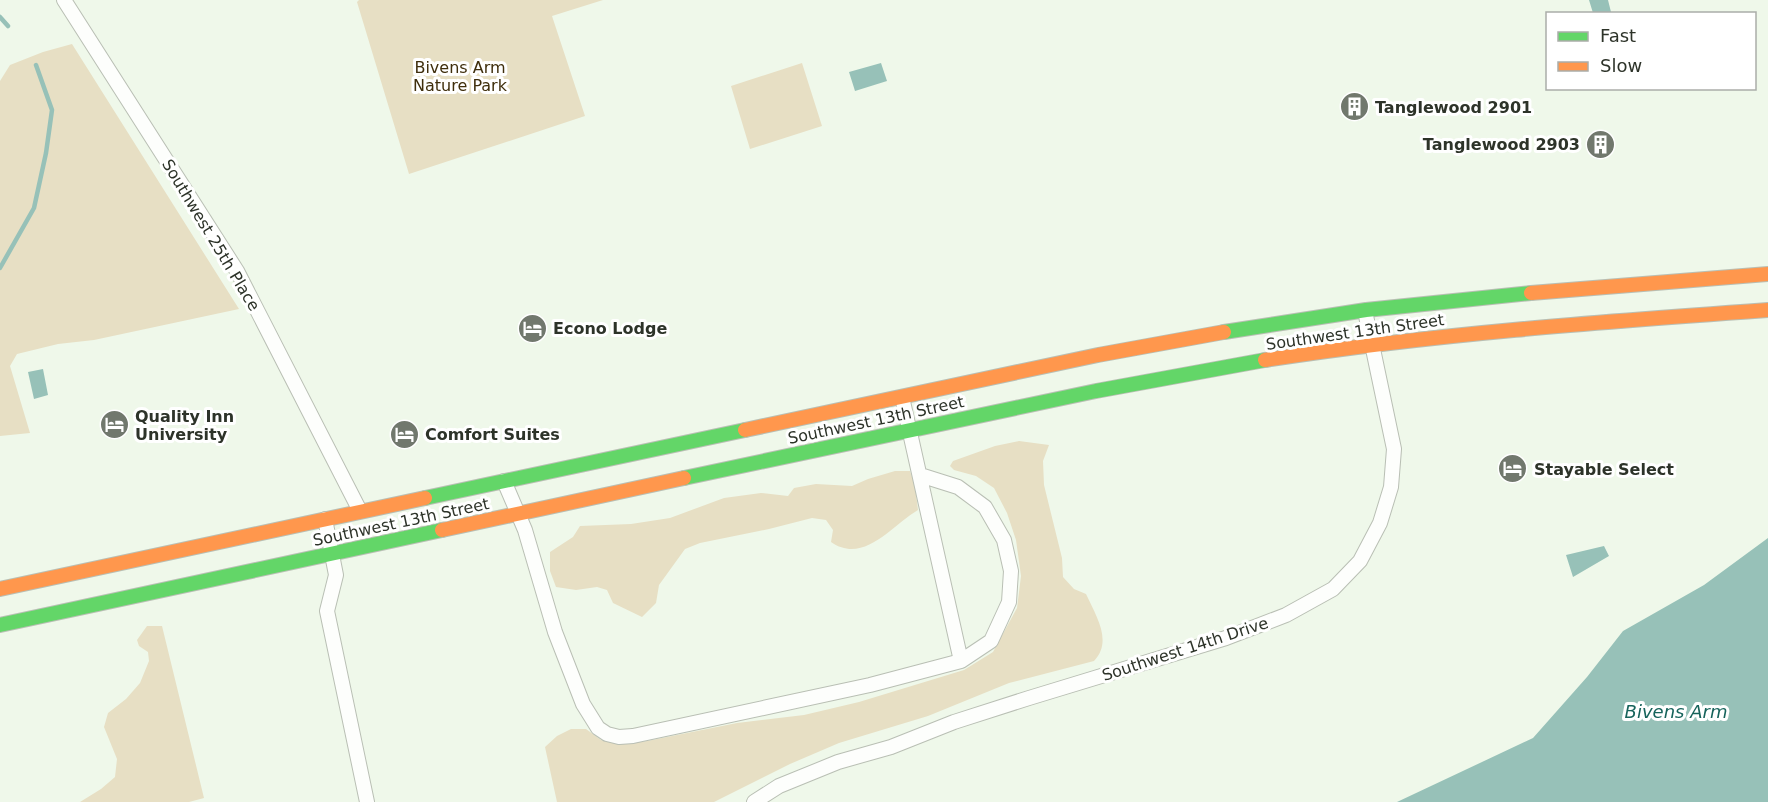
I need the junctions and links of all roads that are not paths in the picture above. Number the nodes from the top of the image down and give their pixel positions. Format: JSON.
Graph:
{"nodes":[{"id":1,"x":64,"y":0,"type":"edge"},
{"id":2,"x":1768,"y":274,"type":"edge"},
{"id":3,"x":1768,"y":310,"type":"edge"},
{"id":4,"x":1365,"y":311,"type":"junction"},
{"id":5,"x":1371,"y":345,"type":"junction"},
{"id":6,"x":902,"y":396,"type":"junction"},
{"id":7,"x":910,"y":430,"type":"junction"},
{"id":8,"x":920,"y":475,"type":"junction"},
{"id":9,"x":504,"y":481,"type":"junction"},
{"id":10,"x":360,"y":511,"type":"junction"},
{"id":11,"x":518,"y":514,"type":"junction"},
{"id":12,"x":325,"y":519,"type":"junction"},
{"id":13,"x":332,"y":554,"type":"junction"},
{"id":14,"x":0,"y":589,"type":"edge"},
{"id":15,"x":0,"y":625,"type":"edge"},
{"id":16,"x":961,"y":661,"type":"junction"},
{"id":17,"x":367,"y":802,"type":"edge"},
{"id":18,"x":754,"y":802,"type":"edge"}],
"edges":[{"from":1,"to":10,"type":"street","name":"Southwest 25th Place"},
{"from":2,"to":4,"type":"main road","name":"Southwest 13th Street"},
{"from":3,"to":5,"type":"main road","name":"Southwest 13th Street"},
{"from":4,"to":5,"type":"street","name":"Southwest 14th Drive"},
{"from":4,"to":6,"type":"main road","name":"Southwest 13th Street"},
{"from":5,"to":7,"type":"main road","name":"Southwest 13th Street"},
{"from":5,"to":18,"type":"street","name":"Southwest 14th Drive"},
{"from":6,"to":7,"type":"street"},
{"from":6,"to":9,"type":"main road","name":"Southwest 13th Street"},
{"from":7,"to":8,"type":"street"},
{"from":7,"to":11,"type":"main road","name":"Southwest 13th Street"},
{"from":8,"to":16,"type":"street"},
{"from":8,"to":16,"type":"street"},
{"from":9,"to":10,"type":"main road","name":"Southwest 13th Street"},
{"from":9,"to":11,"type":"street"},
{"from":10,"to":12,"type":"main road","name":"Southwest 13th Street"},
{"from":11,"to":13,"type":"main road","name":"Southwest 13th Street"},
{"from":11,"to":16,"type":"street"},
{"from":12,"to":13,"type":"street"},
{"from":12,"to":14,"type":"main road","name":"Southwest 13th Street"},
{"from":13,"to":15,"type":"main road","name":"Southwest 13th Street"},
{"from":13,"to":17,"type":"street"}]}
